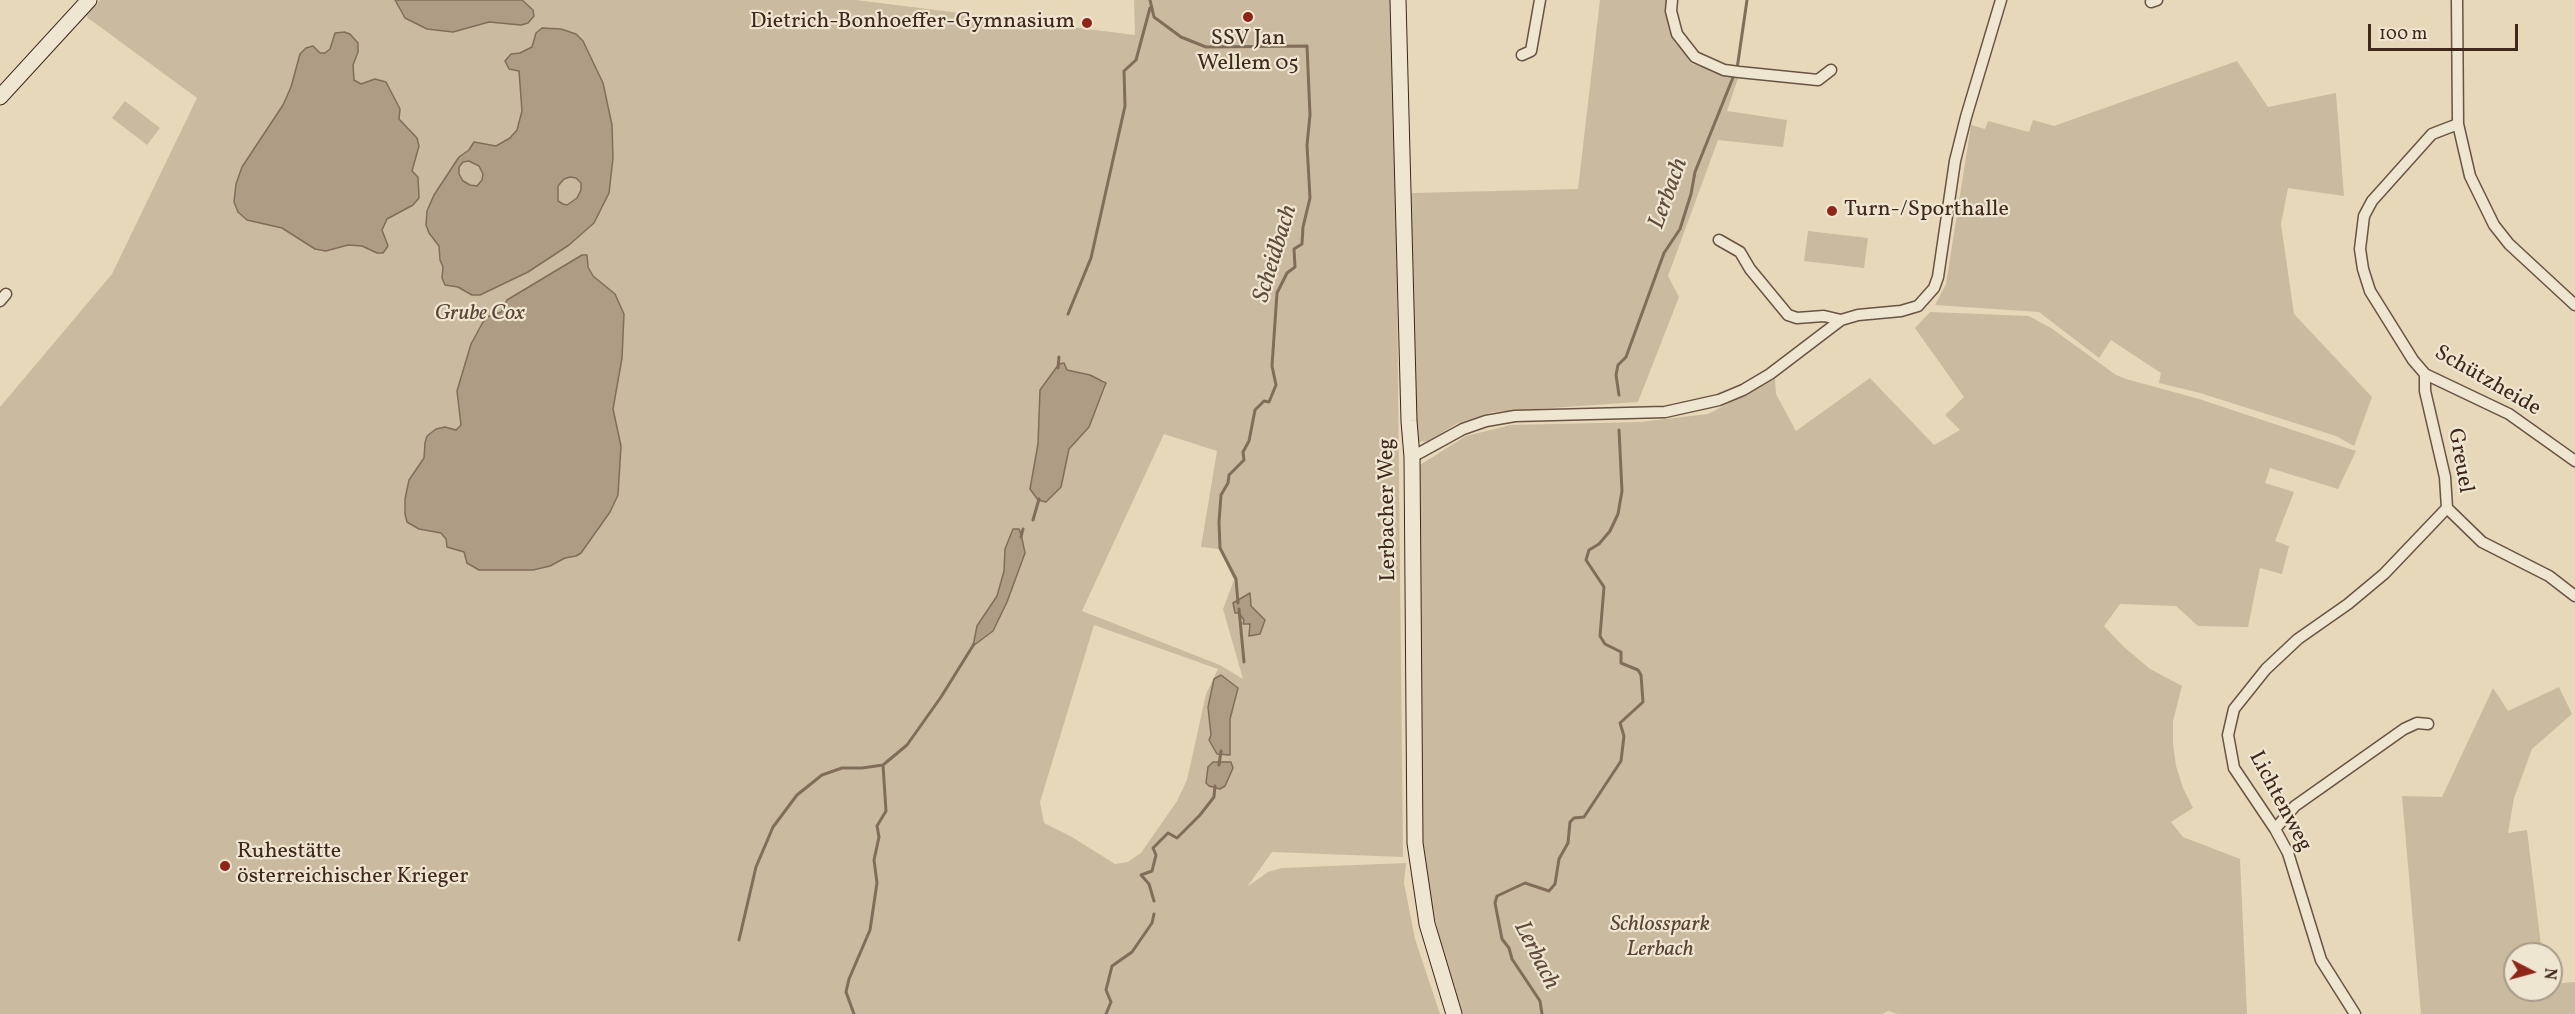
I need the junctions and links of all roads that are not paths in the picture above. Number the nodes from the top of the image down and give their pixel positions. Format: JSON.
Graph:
{"nodes":[{"id":1,"x":89,"y":0,"type":"edge"},
{"id":2,"x":1398,"y":0,"type":"edge"},
{"id":3,"x":1540,"y":0,"type":"edge"},
{"id":4,"x":1672,"y":0,"type":"edge"},
{"id":5,"x":2001,"y":0,"type":"edge"},
{"id":6,"x":2457,"y":0,"type":"edge"},
{"id":7,"x":1522,"y":55,"type":"dead end"},
{"id":8,"x":1831,"y":70,"type":"dead end"},
{"id":9,"x":0,"y":97,"type":"edge"},
{"id":10,"x":2458,"y":124,"type":"junction"},
{"id":11,"x":1719,"y":240,"type":"dead end"},
{"id":12,"x":2575,"y":305,"type":"edge"},
{"id":13,"x":1841,"y":320,"type":"junction"},
{"id":14,"x":2425,"y":374,"type":"junction"},
{"id":15,"x":1412,"y":457,"type":"junction"},
{"id":16,"x":2575,"y":461,"type":"edge"},
{"id":17,"x":2447,"y":508,"type":"junction"},
{"id":18,"x":2575,"y":596,"type":"edge"},
{"id":19,"x":2428,"y":724,"type":"dead end"},
{"id":20,"x":2275,"y":829,"type":"junction"},
{"id":21,"x":1454,"y":1014,"type":"edge"},
{"id":22,"x":2355,"y":1014,"type":"edge"}],
"edges":[{"from":1,"to":9,"type":"street"},
{"from":2,"to":15,"type":"street","name":"Lerbacher Weg"},
{"from":3,"to":7,"type":"street"},
{"from":4,"to":8,"type":"street"},
{"from":5,"to":13,"type":"street"},
{"from":6,"to":10,"type":"street"},
{"from":10,"to":12,"type":"street"},
{"from":10,"to":14,"type":"street","name":"Schützheide"},
{"from":11,"to":13,"type":"street"},
{"from":13,"to":15,"type":"street"},
{"from":14,"to":16,"type":"street","name":"Schützheide"},
{"from":14,"to":17,"type":"street","name":"Greuel"},
{"from":15,"to":21,"type":"street","name":"Lerbacher Weg"},
{"from":17,"to":18,"type":"street","name":"Greuel"},
{"from":17,"to":20,"type":"street","name":"Lichtenweg"},
{"from":19,"to":20,"type":"street"},
{"from":20,"to":22,"type":"street","name":"Lichtenweg"}]}
